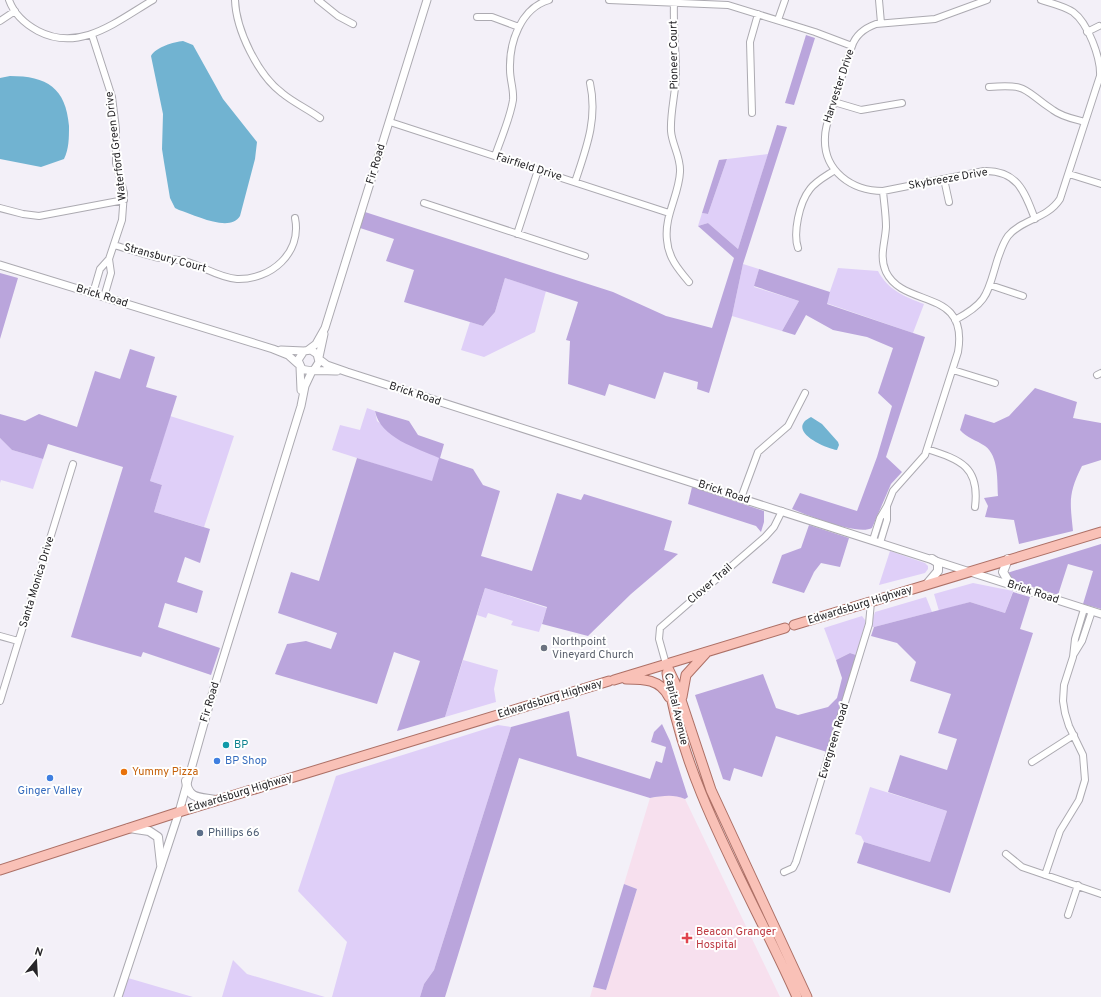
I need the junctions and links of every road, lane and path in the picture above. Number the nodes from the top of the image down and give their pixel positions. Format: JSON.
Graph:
{"nodes":[{"id":1,"x":9,"y":0,"type":"edge"},
{"id":2,"x":153,"y":0,"type":"edge"},
{"id":3,"x":235,"y":0,"type":"edge"},
{"id":4,"x":318,"y":0,"type":"edge"},
{"id":5,"x":427,"y":0,"type":"edge"},
{"id":6,"x":549,"y":0,"type":"edge"},
{"id":7,"x":609,"y":0,"type":"edge"},
{"id":8,"x":785,"y":0,"type":"edge"},
{"id":9,"x":879,"y":0,"type":"edge"},
{"id":10,"x":987,"y":0,"type":"edge"},
{"id":11,"x":1043,"y":0,"type":"edge"},
{"id":12,"x":979,"y":1,"type":"edge"},
{"id":13,"x":674,"y":4,"type":"junction"},
{"id":14,"x":15,"y":11,"type":"junction"},
{"id":15,"x":758,"y":14,"type":"junction"},
{"id":16,"x":477,"y":17,"type":"dead end"},
{"id":17,"x":778,"y":20,"type":"junction"},
{"id":18,"x":0,"y":22,"type":"edge"},
{"id":19,"x":352,"y":24,"type":"dead end"},
{"id":20,"x":881,"y":24,"type":"junction"},
{"id":21,"x":1099,"y":26,"type":"dead end"},
{"id":22,"x":519,"y":27,"type":"junction"},
{"id":23,"x":1087,"y":32,"type":"junction"},
{"id":24,"x":92,"y":35,"type":"junction"},
{"id":25,"x":852,"y":46,"type":"junction"},
{"id":26,"x":590,"y":83,"type":"dead end"},
{"id":27,"x":989,"y":87,"type":"dead end"},
{"id":28,"x":834,"y":102,"type":"junction"},
{"id":29,"x":902,"y":104,"type":"dead end"},
{"id":30,"x":752,"y":113,"type":"dead end"},
{"id":31,"x":320,"y":118,"type":"dead end"},
{"id":32,"x":390,"y":122,"type":"junction"},
{"id":33,"x":1085,"y":122,"type":"junction"},
{"id":34,"x":495,"y":156,"type":"junction"},
{"id":35,"x":538,"y":170,"type":"junction"},
{"id":36,"x":834,"y":170,"type":"junction"},
{"id":37,"x":1069,"y":174,"type":"junction"},
{"id":38,"x":944,"y":179,"type":"junction"},
{"id":39,"x":575,"y":182,"type":"junction"},
{"id":40,"x":1101,"y":184,"type":"edge"},
{"id":41,"x":883,"y":191,"type":"junction"},
{"id":42,"x":124,"y":200,"type":"junction"},
{"id":43,"x":949,"y":202,"type":"dead end"},
{"id":44,"x":424,"y":203,"type":"dead end"},
{"id":45,"x":0,"y":208,"type":"edge"},
{"id":46,"x":669,"y":213,"type":"junction"},
{"id":47,"x":295,"y":218,"type":"dead end"},
{"id":48,"x":1035,"y":219,"type":"junction"},
{"id":49,"x":517,"y":234,"type":"junction"},
{"id":50,"x":114,"y":245,"type":"junction"},
{"id":51,"x":798,"y":248,"type":"dead end"},
{"id":52,"x":584,"y":256,"type":"dead end"},
{"id":53,"x":109,"y":259,"type":"junction"},
{"id":54,"x":0,"y":265,"type":"edge"},
{"id":55,"x":689,"y":282,"type":"dead end"},
{"id":56,"x":990,"y":285,"type":"junction"},
{"id":57,"x":93,"y":293,"type":"junction"},
{"id":58,"x":1023,"y":296,"type":"dead end"},
{"id":59,"x":104,"y":297,"type":"junction"},
{"id":60,"x":955,"y":320,"type":"junction"},
{"id":61,"x":325,"y":328,"type":"junction"},
{"id":62,"x":273,"y":349,"type":"junction"},
{"id":63,"x":306,"y":351,"type":"junction"},
{"id":64,"x":319,"y":358,"type":"junction"},
{"id":65,"x":299,"y":365,"type":"junction"},
{"id":66,"x":313,"y":370,"type":"junction"},
{"id":67,"x":952,"y":370,"type":"junction"},
{"id":68,"x":347,"y":372,"type":"junction"},
{"id":69,"x":995,"y":383,"type":"dead end"},
{"id":70,"x":805,"y":393,"type":"dead end"},
{"id":71,"x":301,"y":406,"type":"junction"},
{"id":72,"x":927,"y":449,"type":"junction"},
{"id":73,"x":73,"y":464,"type":"dead end"},
{"id":74,"x":742,"y":498,"type":"junction"},
{"id":75,"x":887,"y":506,"type":"junction"},
{"id":76,"x":975,"y":507,"type":"dead end"},
{"id":77,"x":782,"y":511,"type":"junction"},
{"id":78,"x":1101,"y":532,"type":"edge"},
{"id":79,"x":873,"y":540,"type":"junction"},
{"id":80,"x":880,"y":543,"type":"junction"},
{"id":81,"x":932,"y":559,"type":"junction"},
{"id":82,"x":1008,"y":559,"type":"junction"},
{"id":83,"x":969,"y":571,"type":"junction"},
{"id":84,"x":1010,"y":584,"type":"junction"},
{"id":85,"x":926,"y":585,"type":"junction"},
{"id":86,"x":870,"y":602,"type":"junction"},
{"id":87,"x":1088,"y":610,"type":"junction"},
{"id":88,"x":1101,"y":614,"type":"edge"},
{"id":89,"x":0,"y":636,"type":"edge"},
{"id":90,"x":18,"y":642,"type":"junction"},
{"id":91,"x":708,"y":651,"type":"junction"},
{"id":92,"x":666,"y":664,"type":"junction"},
{"id":93,"x":611,"y":680,"type":"junction"},
{"id":94,"x":0,"y":701,"type":"edge"},
{"id":95,"x":678,"y":706,"type":"junction"},
{"id":96,"x":1074,"y":735,"type":"junction"},
{"id":97,"x":1032,"y":762,"type":"dead end"},
{"id":98,"x":186,"y":781,"type":"junction"},
{"id":99,"x":216,"y":800,"type":"junction"},
{"id":100,"x":179,"y":812,"type":"junction"},
{"id":101,"x":130,"y":828,"type":"junction"},
{"id":102,"x":1006,"y":854,"type":"dead end"},
{"id":103,"x":161,"y":864,"type":"junction"},
{"id":104,"x":0,"y":870,"type":"edge"},
{"id":105,"x":784,"y":872,"type":"dead end"},
{"id":106,"x":1045,"y":875,"type":"junction"},
{"id":107,"x":1078,"y":885,"type":"junction"},
{"id":108,"x":1101,"y":894,"type":"edge"},
{"id":109,"x":1068,"y":915,"type":"dead end"},
{"id":110,"x":118,"y":997,"type":"edge"},
{"id":111,"x":797,"y":997,"type":"edge"},
{"id":112,"x":807,"y":997,"type":"edge"}],
"edges":[{"from":1,"to":14,"type":"street"},
{"from":2,"to":24,"type":"street"},
{"from":3,"to":31,"type":"street"},
{"from":4,"to":19,"type":"street"},
{"from":5,"to":32,"type":"street","name":"Fir Road"},
{"from":6,"to":22,"type":"street"},
{"from":7,"to":13,"type":"street"},
{"from":8,"to":17,"type":"street"},
{"from":9,"to":20,"type":"street"},
{"from":10,"to":12,"type":"street","name":"Harvester Drive"},
{"from":11,"to":23,"type":"street"},
{"from":12,"to":20,"type":"street","name":"Harvester Drive"},
{"from":13,"to":15,"type":"street"},
{"from":13,"to":46,"type":"street","name":"Pioneer Court"},
{"from":14,"to":18,"type":"street"},
{"from":14,"to":24,"type":"street"},
{"from":15,"to":17,"type":"street"},
{"from":15,"to":30,"type":"street"},
{"from":16,"to":22,"type":"street"},
{"from":17,"to":25,"type":"street"},
{"from":20,"to":25,"type":"street","name":"Harvester Drive"},
{"from":21,"to":23,"type":"street"},
{"from":22,"to":34,"type":"street"},
{"from":23,"to":33,"type":"street"},
{"from":24,"to":42,"type":"street","name":"Waterford Green Drive"},
{"from":25,"to":28,"type":"street","name":"Harvester Drive"},
{"from":26,"to":39,"type":"street"},
{"from":27,"to":33,"type":"street"},
{"from":28,"to":29,"type":"street"},
{"from":28,"to":36,"type":"street","name":"Harvester Drive"},
{"from":32,"to":34,"type":"street","name":"Fairfield Drive"},
{"from":32,"to":61,"type":"street","name":"Fir Road"},
{"from":33,"to":37,"type":"street"},
{"from":34,"to":35,"type":"street","name":"Fairfield Drive"},
{"from":35,"to":39,"type":"street","name":"Fairfield Drive"},
{"from":35,"to":49,"type":"street"},
{"from":36,"to":41,"type":"street","name":"Harvester Drive"},
{"from":36,"to":51,"type":"street"},
{"from":37,"to":40,"type":"street"},
{"from":37,"to":48,"type":"street"},
{"from":38,"to":41,"type":"street","name":"Skybreeze Drive"},
{"from":38,"to":43,"type":"street"},
{"from":38,"to":48,"type":"street","name":"Skybreeze Drive"},
{"from":39,"to":46,"type":"street","name":"Fairfield Drive"},
{"from":41,"to":60,"type":"street"},
{"from":42,"to":45,"type":"street"},
{"from":42,"to":50,"type":"street","name":"Waterford Green Drive"},
{"from":44,"to":49,"type":"street"},
{"from":46,"to":55,"type":"street","name":"Pioneer Court"},
{"from":47,"to":50,"type":"street","name":"Stransbury Court"},
{"from":48,"to":56,"type":"street"},
{"from":49,"to":52,"type":"street"},
{"from":50,"to":53,"type":"street","name":"Waterford Green Drive"},
{"from":53,"to":57,"type":"street","name":"Waterford Green Drive"},
{"from":53,"to":59,"type":"street","name":"Waterford Green Drive"},
{"from":54,"to":57,"type":"street","name":"Brick Road"},
{"from":56,"to":58,"type":"street"},
{"from":56,"to":60,"type":"street"},
{"from":57,"to":59,"type":"street","name":"Brick Road"},
{"from":59,"to":62,"type":"street","name":"Brick Road"},
{"from":60,"to":67,"type":"street"},
{"from":61,"to":63,"type":"street","name":"Fir Road"},
{"from":61,"to":64,"type":"street","name":"Fir Road"},
{"from":62,"to":63,"type":"street","name":"Brick Road"},
{"from":62,"to":65,"type":"street","name":"Brick Road"},
{"from":63,"to":64,"type":"street"},
{"from":63,"to":65,"type":"street"},
{"from":64,"to":66,"type":"street"},
{"from":64,"to":68,"type":"street","name":"Brick Road"},
{"from":65,"to":66,"type":"street"},
{"from":65,"to":71,"type":"street","name":"Fir Road"},
{"from":66,"to":68,"type":"street","name":"Brick Road"},
{"from":66,"to":71,"type":"street","name":"Fir Road"},
{"from":67,"to":69,"type":"street"},
{"from":67,"to":72,"type":"street"},
{"from":68,"to":74,"type":"street","name":"Brick Road"},
{"from":70,"to":74,"type":"street"},
{"from":71,"to":98,"type":"street","name":"Fir Road"},
{"from":72,"to":75,"type":"street"},
{"from":72,"to":76,"type":"street"},
{"from":73,"to":90,"type":"street","name":"Santa Monica Drive"},
{"from":74,"to":77,"type":"street","name":"Brick Road"},
{"from":75,"to":79,"type":"street"},
{"from":75,"to":80,"type":"street"},
{"from":77,"to":79,"type":"street","name":"Brick Road"},
{"from":77,"to":92,"type":"street","name":"Clover Trail"},
{"from":78,"to":82,"type":"main road","name":"Edwardsburg Highway"},
{"from":79,"to":80,"type":"street","name":"Brick Road"},
{"from":80,"to":81,"type":"street","name":"Brick Road"},
{"from":81,"to":83,"type":"street","name":"Brick Road"},
{"from":81,"to":85,"type":"main road"},
{"from":82,"to":83,"type":"main road","name":"Edwardsburg Highway"},
{"from":82,"to":84,"type":"main road"},
{"from":83,"to":84,"type":"street","name":"Brick Road"},
{"from":83,"to":85,"type":"main road","name":"Edwardsburg Highway"},
{"from":84,"to":87,"type":"street","name":"Brick Road"},
{"from":85,"to":86,"type":"main road","name":"Edwardsburg Highway"},
{"from":86,"to":91,"type":"main road","name":"Edwardsburg Highway"},
{"from":86,"to":105,"type":"street","name":"Evergreen Road"},
{"from":87,"to":88,"type":"street","name":"Brick Road"},
{"from":87,"to":96,"type":"street"},
{"from":89,"to":90,"type":"street"},
{"from":90,"to":94,"type":"street","name":"Santa Monica Drive"},
{"from":91,"to":92,"type":"main road","name":"Edwardsburg Highway"},
{"from":91,"to":95,"type":"main road"},
{"from":92,"to":93,"type":"main road","name":"Edwardsburg Highway"},
{"from":92,"to":95,"type":"main road","name":"Capital Avenue"},
{"from":93,"to":95,"type":"main road"},
{"from":93,"to":99,"type":"main road","name":"Edwardsburg Highway"},
{"from":95,"to":111,"type":"main road","name":"Capital Avenue"},
{"from":95,"to":112,"type":"main road","name":"Capital Avenue"},
{"from":96,"to":97,"type":"street"},
{"from":96,"to":106,"type":"street"},
{"from":98,"to":99,"type":"main road"},
{"from":98,"to":100,"type":"street","name":"Fir Road"},
{"from":99,"to":100,"type":"main road","name":"Edwardsburg Highway"},
{"from":100,"to":101,"type":"main road","name":"Edwardsburg Highway"},
{"from":100,"to":103,"type":"street","name":"Fir Road"},
{"from":101,"to":103,"type":"main road"},
{"from":101,"to":104,"type":"main road","name":"Edwardsburg Highway"},
{"from":102,"to":106,"type":"street"},
{"from":103,"to":110,"type":"street","name":"Fir Road"},
{"from":106,"to":107,"type":"street"},
{"from":107,"to":108,"type":"street"},
{"from":107,"to":109,"type":"street"}]}
